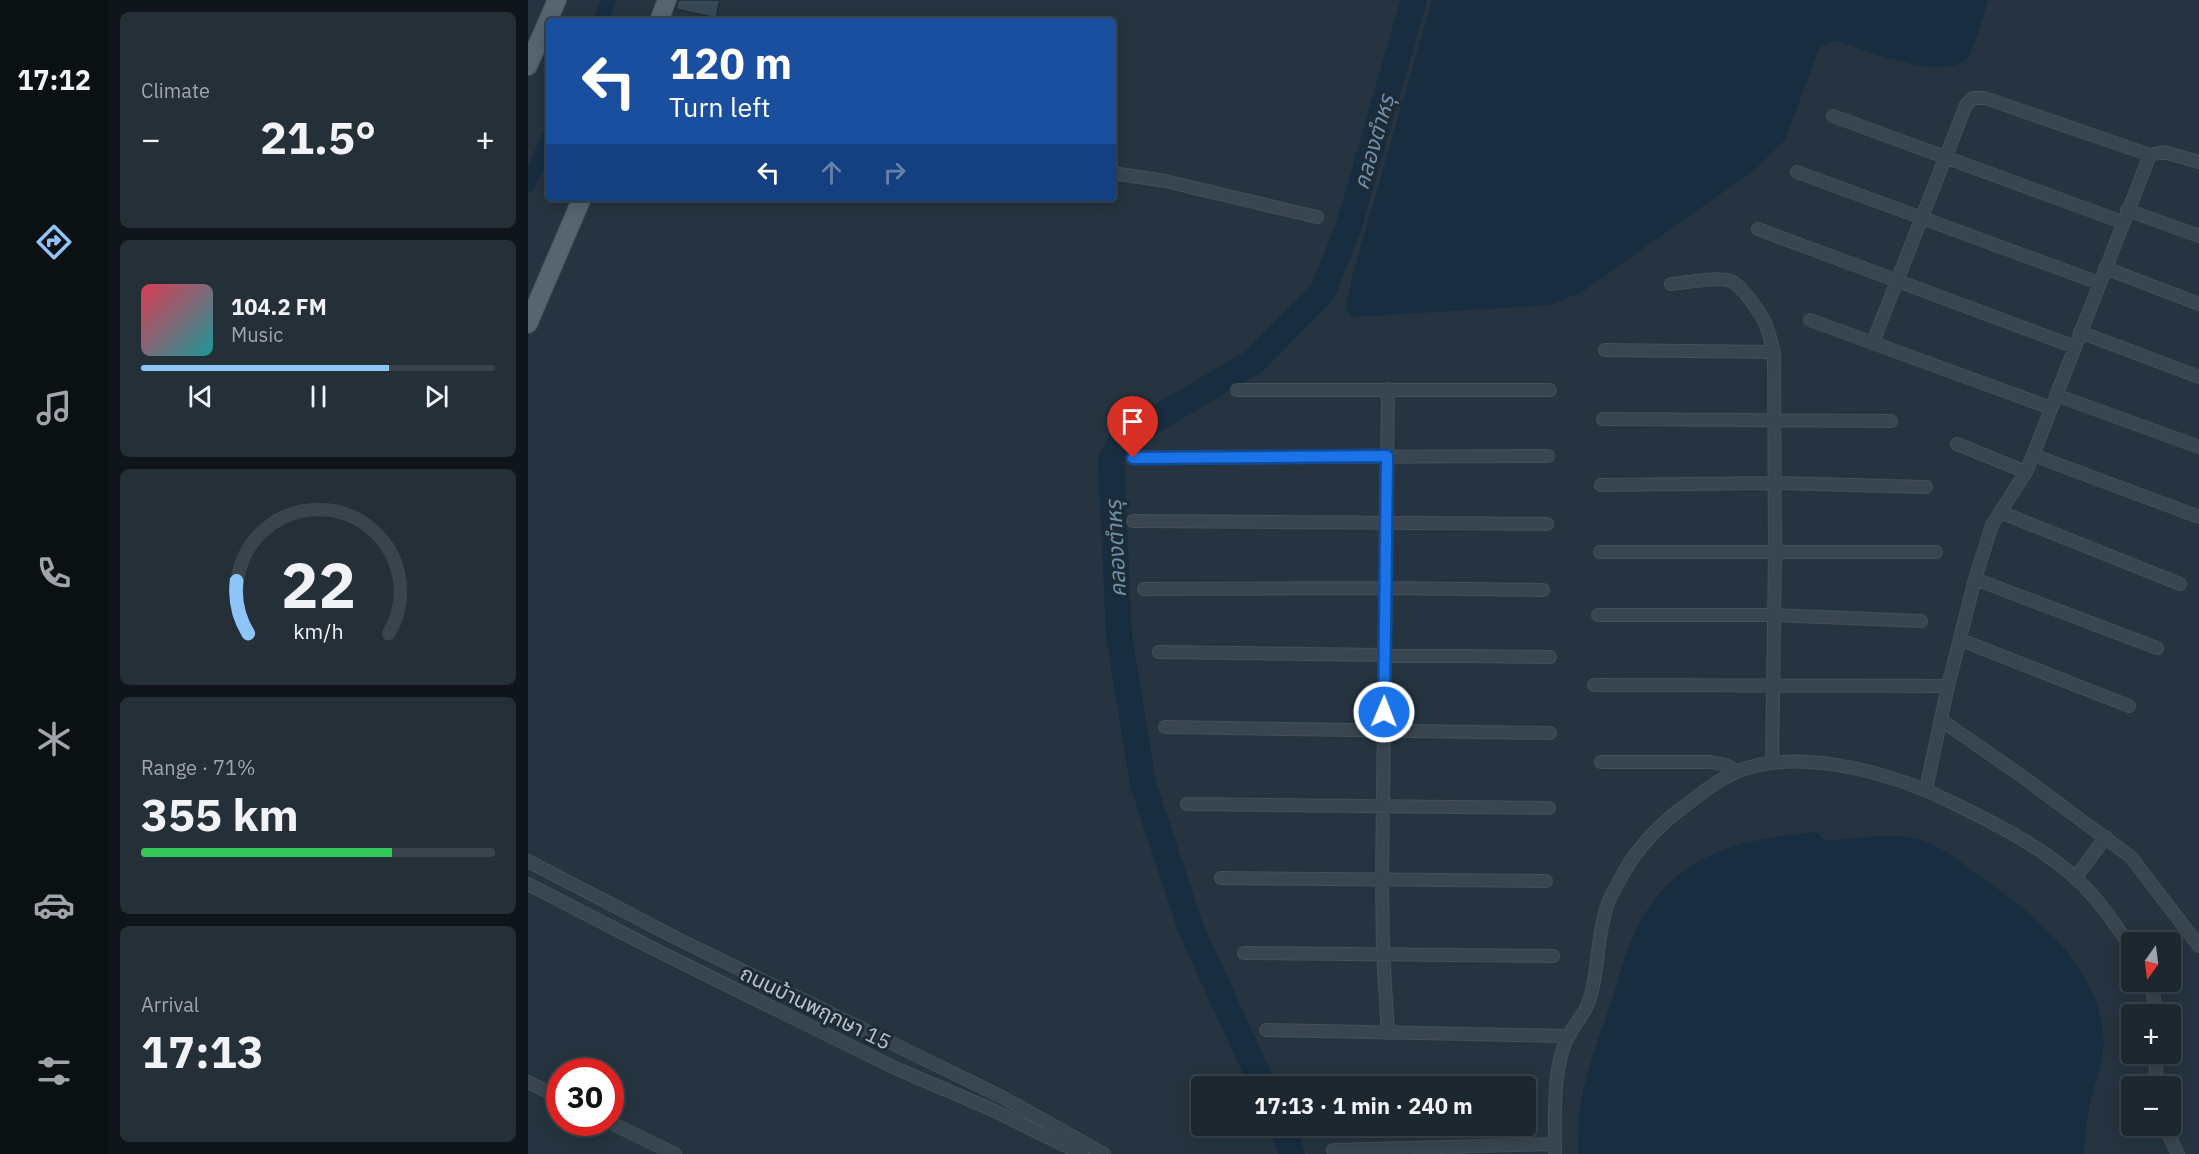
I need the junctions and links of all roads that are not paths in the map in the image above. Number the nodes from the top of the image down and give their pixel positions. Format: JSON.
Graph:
{"nodes":[{"id":1,"x":557,"y":0,"type":"edge"},
{"id":2,"x":667,"y":0,"type":"edge"},
{"id":3,"x":549,"y":18,"type":"edge"},
{"id":4,"x":660,"y":18,"type":"edge"},
{"id":5,"x":546,"y":25,"type":"edge"},
{"id":6,"x":528,"y":66,"type":"edge"},
{"id":7,"x":1833,"y":116,"type":"dead end"},
{"id":8,"x":2150,"y":155,"type":"junction"},
{"id":9,"x":1945,"y":157,"type":"junction"},
{"id":10,"x":2199,"y":162,"type":"edge"},
{"id":11,"x":1797,"y":172,"type":"dead end"},
{"id":12,"x":1116,"y":173,"type":"edge"},
{"id":13,"x":581,"y":201,"type":"edge"},
{"id":14,"x":2127,"y":210,"type":"junction"},
{"id":15,"x":1317,"y":216,"type":"dead end"},
{"id":16,"x":1921,"y":217,"type":"junction"},
{"id":17,"x":2122,"y":222,"type":"junction"},
{"id":18,"x":1758,"y":229,"type":"dead end"},
{"id":19,"x":2199,"y":236,"type":"edge"},
{"id":20,"x":2105,"y":268,"type":"junction"},
{"id":21,"x":1896,"y":280,"type":"junction"},
{"id":22,"x":2099,"y":283,"type":"junction"},
{"id":23,"x":1671,"y":284,"type":"dead end"},
{"id":24,"x":2199,"y":304,"type":"edge"},
{"id":25,"x":1810,"y":320,"type":"dead end"},
{"id":26,"x":528,"y":324,"type":"edge"},
{"id":27,"x":2080,"y":332,"type":"junction"},
{"id":28,"x":1873,"y":342,"type":"junction"},
{"id":29,"x":2075,"y":347,"type":"junction"},
{"id":30,"x":1605,"y":350,"type":"dead end"},
{"id":31,"x":1774,"y":352,"type":"junction"},
{"id":32,"x":2199,"y":376,"type":"edge"},
{"id":33,"x":1388,"y":389,"type":"junction"},
{"id":34,"x":1237,"y":390,"type":"dead end"},
{"id":35,"x":1550,"y":390,"type":"dead end"},
{"id":36,"x":2056,"y":395,"type":"junction"},
{"id":37,"x":2051,"y":408,"type":"junction"},
{"id":38,"x":1603,"y":419,"type":"dead end"},
{"id":39,"x":1773,"y":419,"type":"junction"},
{"id":40,"x":1891,"y":421,"type":"dead end"},
{"id":41,"x":1957,"y":444,"type":"dead end"},
{"id":42,"x":2199,"y":447,"type":"edge"},
{"id":43,"x":2033,"y":455,"type":"junction"},
{"id":44,"x":1387,"y":456,"type":"junction"},
{"id":45,"x":1548,"y":456,"type":"dead end"},
{"id":46,"x":1133,"y":458,"type":"dead end"},
{"id":47,"x":2026,"y":472,"type":"junction"},
{"id":48,"x":1774,"y":483,"type":"junction"},
{"id":49,"x":1601,"y":485,"type":"dead end"},
{"id":50,"x":1926,"y":487,"type":"dead end"},
{"id":51,"x":2000,"y":512,"type":"junction"},
{"id":52,"x":2199,"y":517,"type":"edge"},
{"id":53,"x":1133,"y":521,"type":"dead end"},
{"id":54,"x":1386,"y":522,"type":"junction"},
{"id":55,"x":1547,"y":524,"type":"dead end"},
{"id":56,"x":1600,"y":552,"type":"dead end"},
{"id":57,"x":1936,"y":552,"type":"dead end"},
{"id":58,"x":1775,"y":553,"type":"junction"},
{"id":59,"x":1975,"y":579,"type":"junction"},
{"id":60,"x":2181,"y":584,"type":"dead end"},
{"id":61,"x":1385,"y":588,"type":"junction"},
{"id":62,"x":1144,"y":589,"type":"dead end"},
{"id":63,"x":1543,"y":590,"type":"dead end"},
{"id":64,"x":1598,"y":615,"type":"dead end"},
{"id":65,"x":1774,"y":615,"type":"junction"},
{"id":66,"x":1921,"y":621,"type":"dead end"},
{"id":67,"x":1961,"y":640,"type":"junction"},
{"id":68,"x":2157,"y":648,"type":"dead end"},
{"id":69,"x":1159,"y":652,"type":"dead end"},
{"id":70,"x":1384,"y":656,"type":"junction"},
{"id":71,"x":1550,"y":657,"type":"dead end"},
{"id":72,"x":1594,"y":685,"type":"dead end"},
{"id":73,"x":1772,"y":685,"type":"junction"},
{"id":74,"x":1948,"y":686,"type":"junction"},
{"id":75,"x":2129,"y":706,"type":"dead end"},
{"id":76,"x":1941,"y":720,"type":"junction"},
{"id":77,"x":1165,"y":727,"type":"dead end"},
{"id":78,"x":1383,"y":731,"type":"junction"},
{"id":79,"x":1550,"y":733,"type":"dead end"},
{"id":80,"x":1601,"y":762,"type":"dead end"},
{"id":81,"x":1772,"y":763,"type":"junction"},
{"id":82,"x":1737,"y":772,"type":"junction"},
{"id":83,"x":1926,"y":789,"type":"junction"},
{"id":84,"x":1187,"y":804,"type":"dead end"},
{"id":85,"x":1383,"y":807,"type":"junction"},
{"id":86,"x":1549,"y":808,"type":"dead end"},
{"id":87,"x":2106,"y":837,"type":"junction"},
{"id":88,"x":528,"y":861,"type":"edge"},
{"id":89,"x":1221,"y":878,"type":"dead end"},
{"id":90,"x":2074,"y":878,"type":"junction"},
{"id":91,"x":1382,"y":880,"type":"junction"},
{"id":92,"x":1546,"y":881,"type":"dead end"},
{"id":93,"x":528,"y":884,"type":"edge"},
{"id":94,"x":2121,"y":933,"type":"edge"},
{"id":95,"x":676,"y":938,"type":"junction"},
{"id":96,"x":2199,"y":946,"type":"edge"},
{"id":97,"x":1244,"y":953,"type":"dead end"},
{"id":98,"x":1383,"y":953,"type":"junction"},
{"id":99,"x":668,"y":956,"type":"junction"},
{"id":100,"x":1553,"y":956,"type":"dead end"},
{"id":101,"x":1266,"y":1030,"type":"dead end"},
{"id":102,"x":1388,"y":1033,"type":"junction"},
{"id":103,"x":1568,"y":1036,"type":"junction"},
{"id":104,"x":528,"y":1082,"type":"edge"},
{"id":105,"x":546,"y":1091,"type":"edge"},
{"id":106,"x":1002,"y":1097,"type":"junction"},
{"id":107,"x":993,"y":1110,"type":"junction"},
{"id":108,"x":624,"y":1129,"type":"edge"},
{"id":109,"x":2169,"y":1136,"type":"edge"},
{"id":110,"x":1555,"y":1149,"type":"edge"},
{"id":111,"x":1333,"y":1150,"type":"dead end"},
{"id":112,"x":675,"y":1154,"type":"edge"},
{"id":113,"x":1083,"y":1154,"type":"edge"},
{"id":114,"x":1104,"y":1154,"type":"edge"},
{"id":115,"x":2178,"y":1154,"type":"edge"}],
"edges":[{"from":1,"to":3,"type":"main road"},
{"from":2,"to":4,"type":"main road"},
{"from":5,"to":6,"type":"main road"},
{"from":7,"to":9,"type":"street"},
{"from":8,"to":9,"type":"street"},
{"from":8,"to":10,"type":"street"},
{"from":8,"to":14,"type":"street"},
{"from":9,"to":16,"type":"street"},
{"from":9,"to":17,"type":"street"},
{"from":11,"to":16,"type":"street"},
{"from":12,"to":15,"type":"street"},
{"from":13,"to":26,"type":"main road"},
{"from":14,"to":17,"type":"street"},
{"from":14,"to":19,"type":"street"},
{"from":16,"to":21,"type":"street"},
{"from":16,"to":22,"type":"street"},
{"from":17,"to":20,"type":"street"},
{"from":18,"to":21,"type":"street"},
{"from":20,"to":22,"type":"street"},
{"from":20,"to":24,"type":"street"},
{"from":21,"to":28,"type":"street"},
{"from":21,"to":29,"type":"street"},
{"from":22,"to":27,"type":"street"},
{"from":23,"to":31,"type":"street"},
{"from":25,"to":28,"type":"street"},
{"from":27,"to":29,"type":"street"},
{"from":27,"to":32,"type":"street"},
{"from":28,"to":37,"type":"street"},
{"from":29,"to":36,"type":"street"},
{"from":30,"to":31,"type":"street"},
{"from":31,"to":39,"type":"street"},
{"from":33,"to":34,"type":"street"},
{"from":33,"to":35,"type":"street"},
{"from":33,"to":44,"type":"street"},
{"from":36,"to":37,"type":"street"},
{"from":36,"to":42,"type":"street"},
{"from":37,"to":43,"type":"street"},
{"from":38,"to":39,"type":"street"},
{"from":39,"to":40,"type":"street"},
{"from":39,"to":48,"type":"street"},
{"from":41,"to":47,"type":"street"},
{"from":43,"to":47,"type":"street"},
{"from":43,"to":52,"type":"street"},
{"from":44,"to":45,"type":"street"},
{"from":44,"to":46,"type":"street"},
{"from":44,"to":54,"type":"street"},
{"from":47,"to":51,"type":"street"},
{"from":48,"to":49,"type":"street"},
{"from":48,"to":50,"type":"street"},
{"from":48,"to":58,"type":"street"},
{"from":51,"to":59,"type":"street"},
{"from":51,"to":60,"type":"street"},
{"from":53,"to":54,"type":"street"},
{"from":54,"to":55,"type":"street"},
{"from":54,"to":61,"type":"street"},
{"from":56,"to":58,"type":"street"},
{"from":57,"to":58,"type":"street"},
{"from":58,"to":65,"type":"street"},
{"from":59,"to":67,"type":"street"},
{"from":59,"to":68,"type":"street"},
{"from":61,"to":62,"type":"street"},
{"from":61,"to":63,"type":"street"},
{"from":61,"to":70,"type":"street"},
{"from":64,"to":65,"type":"street"},
{"from":65,"to":66,"type":"street"},
{"from":65,"to":73,"type":"street"},
{"from":67,"to":74,"type":"street"},
{"from":67,"to":75,"type":"street"},
{"from":69,"to":70,"type":"street"},
{"from":70,"to":71,"type":"street"},
{"from":70,"to":78,"type":"street"},
{"from":72,"to":73,"type":"street"},
{"from":73,"to":74,"type":"street"},
{"from":73,"to":81,"type":"street"},
{"from":74,"to":76,"type":"street"},
{"from":76,"to":83,"type":"street"},
{"from":76,"to":87,"type":"street"},
{"from":77,"to":78,"type":"street"},
{"from":78,"to":79,"type":"street"},
{"from":78,"to":85,"type":"street"},
{"from":80,"to":82,"type":"street"},
{"from":81,"to":82,"type":"street"},
{"from":81,"to":83,"type":"street"},
{"from":82,"to":103,"type":"street"},
{"from":83,"to":90,"type":"street"},
{"from":84,"to":85,"type":"street"},
{"from":85,"to":86,"type":"street"},
{"from":85,"to":91,"type":"street"},
{"from":87,"to":90,"type":"street"},
{"from":87,"to":96,"type":"street"},
{"from":88,"to":95,"type":"street","name":"ถนนบ้านพฤกษา 15"},
{"from":89,"to":91,"type":"street"},
{"from":90,"to":94,"type":"street"},
{"from":91,"to":92,"type":"street"},
{"from":91,"to":98,"type":"street"},
{"from":93,"to":99,"type":"street","name":"ถนนบ้านพฤกษา 15"},
{"from":95,"to":99,"type":"street"},
{"from":95,"to":106,"type":"street","name":"ถนนบ้านพฤกษา 15"},
{"from":97,"to":98,"type":"street"},
{"from":98,"to":100,"type":"street"},
{"from":98,"to":102,"type":"street"},
{"from":99,"to":107,"type":"street","name":"ถนนบ้านพฤกษา 15"},
{"from":101,"to":102,"type":"street"},
{"from":102,"to":103,"type":"street"},
{"from":103,"to":110,"type":"street"},
{"from":104,"to":105,"type":"street"},
{"from":106,"to":107,"type":"street"},
{"from":106,"to":114,"type":"street","name":"ถนนบ้านพฤกษา 15"},
{"from":107,"to":113,"type":"street","name":"ถนนบ้านพฤกษา 15"},
{"from":108,"to":112,"type":"street"},
{"from":109,"to":115,"type":"street"},
{"from":110,"to":111,"type":"street"}]}
